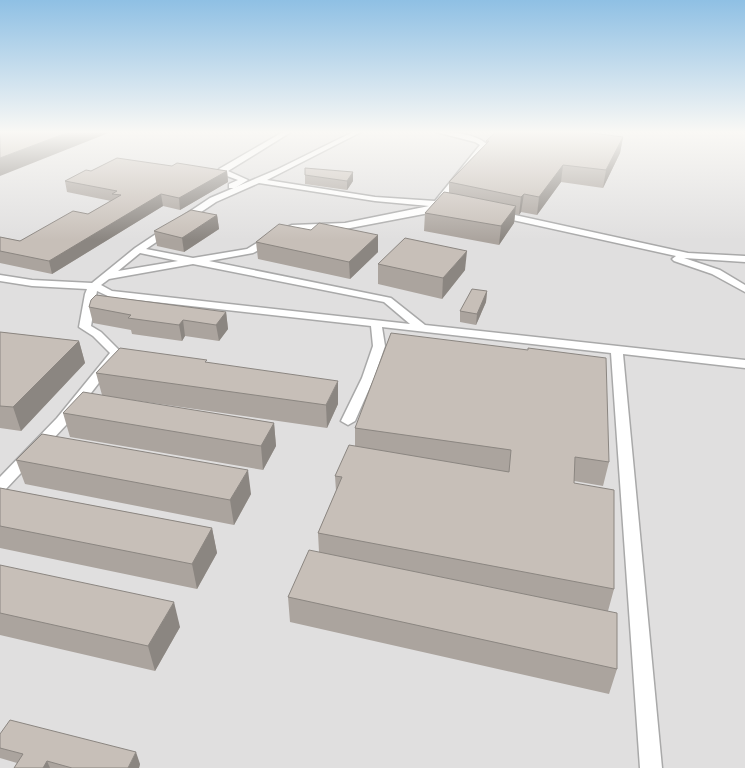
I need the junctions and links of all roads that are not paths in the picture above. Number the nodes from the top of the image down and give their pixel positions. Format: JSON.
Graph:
{"nodes":[{"id":1,"x":229,"y":168,"type":"edge"},
{"id":2,"x":288,"y":168,"type":"edge"},
{"id":3,"x":466,"y":168,"type":"edge"},
{"id":4,"x":259,"y":181,"type":"junction"},
{"id":5,"x":436,"y":205,"type":"junction"},
{"id":6,"x":454,"y":206,"type":"edge"},
{"id":7,"x":491,"y":213,"type":"edge"},
{"id":8,"x":637,"y":246,"type":"junction"},
{"id":9,"x":138,"y":250,"type":"junction"},
{"id":10,"x":745,"y":259,"type":"edge"},
{"id":11,"x":192,"y":260,"type":"junction"},
{"id":12,"x":106,"y":276,"type":"junction"},
{"id":13,"x":0,"y":278,"type":"edge"},
{"id":14,"x":80,"y":286,"type":"junction"},
{"id":15,"x":94,"y":286,"type":"junction"},
{"id":16,"x":745,"y":289,"type":"edge"},
{"id":17,"x":376,"y":324,"type":"junction"},
{"id":18,"x":423,"y":329,"type":"junction"},
{"id":19,"x":617,"y":350,"type":"junction"},
{"id":20,"x":745,"y":364,"type":"edge"},
{"id":21,"x":348,"y":421,"type":"dead end"},
{"id":22,"x":0,"y":486,"type":"edge"},
{"id":23,"x":651,"y":768,"type":"edge"}],
"edges":[{"from":1,"to":14,"type":"street"},
{"from":2,"to":4,"type":"street"},
{"from":3,"to":5,"type":"street"},
{"from":4,"to":5,"type":"street"},
{"from":4,"to":9,"type":"street"},
{"from":5,"to":6,"type":"street"},
{"from":5,"to":11,"type":"street"},
{"from":7,"to":8,"type":"street"},
{"from":8,"to":10,"type":"street"},
{"from":8,"to":16,"type":"street"},
{"from":9,"to":11,"type":"street"},
{"from":9,"to":12,"type":"street"},
{"from":11,"to":12,"type":"street"},
{"from":11,"to":18,"type":"street"},
{"from":12,"to":15,"type":"street"},
{"from":13,"to":14,"type":"street"},
{"from":14,"to":15,"type":"street"},
{"from":15,"to":17,"type":"street"},
{"from":15,"to":22,"type":"street"},
{"from":17,"to":18,"type":"street"},
{"from":17,"to":21,"type":"street"},
{"from":18,"to":19,"type":"street"},
{"from":19,"to":20,"type":"street"},
{"from":19,"to":23,"type":"street"}]}
